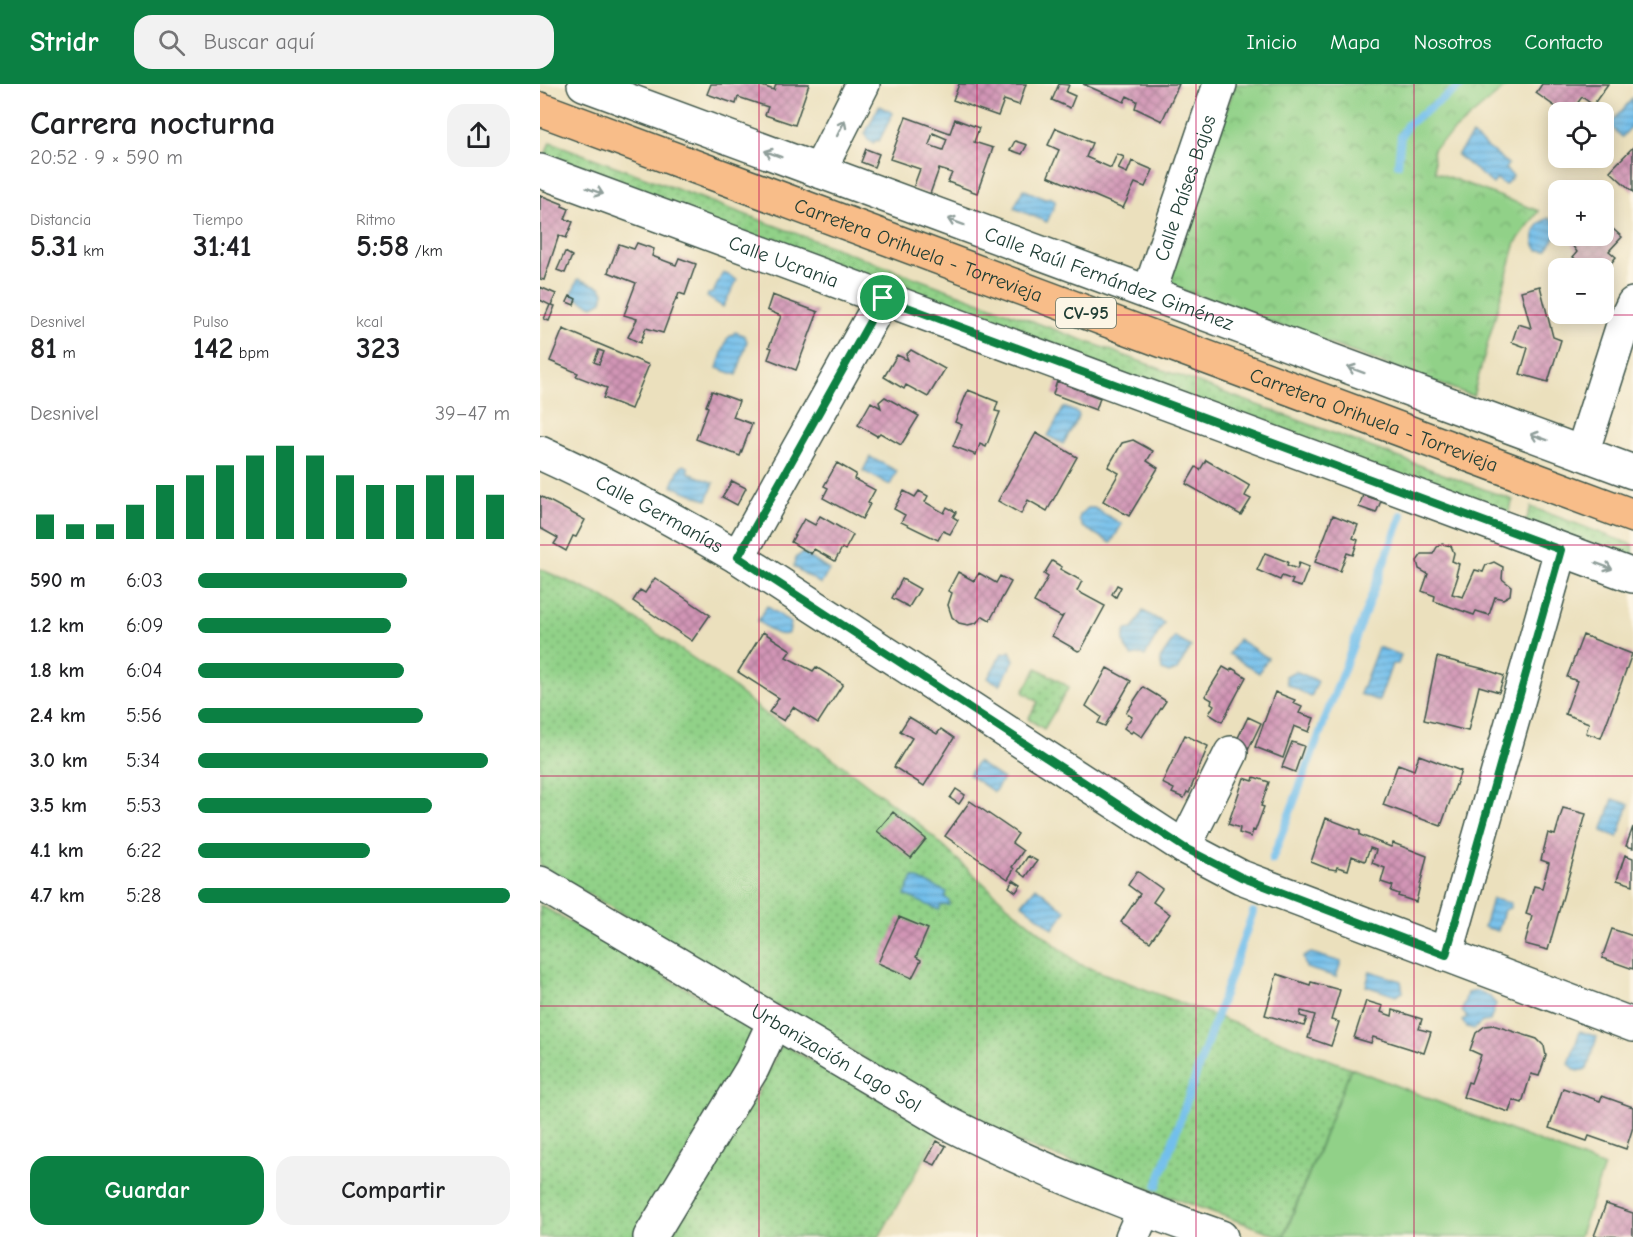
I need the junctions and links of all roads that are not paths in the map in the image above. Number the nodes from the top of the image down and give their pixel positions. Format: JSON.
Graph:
{"nodes":[{"id":1,"x":584,"y":84,"type":"edge"},
{"id":2,"x":863,"y":84,"type":"edge"},
{"id":3,"x":1220,"y":84,"type":"edge"},
{"id":4,"x":540,"y":109,"type":"edge"},
{"id":5,"x":540,"y":129,"type":"edge"},
{"id":6,"x":540,"y":171,"type":"edge"},
{"id":7,"x":819,"y":171,"type":"junction"},
{"id":8,"x":1149,"y":293,"type":"junction"},
{"id":9,"x":883,"y":298,"type":"junction"},
{"id":10,"x":1633,"y":304,"type":"edge"},
{"id":11,"x":540,"y":453,"type":"edge"},
{"id":12,"x":1582,"y":453,"type":"junction"},
{"id":13,"x":1633,"y":472,"type":"edge"},
{"id":14,"x":1633,"y":516,"type":"edge"},
{"id":15,"x":1633,"y":536,"type":"edge"},
{"id":16,"x":1561,"y":550,"type":"junction"},
{"id":17,"x":738,"y":557,"type":"junction"},
{"id":18,"x":1633,"y":576,"type":"edge"},
{"id":19,"x":1231,"y":753,"type":"dead end"},
{"id":20,"x":1185,"y":848,"type":"junction"},
{"id":21,"x":540,"y":883,"type":"edge"},
{"id":22,"x":1446,"y":955,"type":"junction"},
{"id":23,"x":774,"y":1022,"type":"junction"},
{"id":24,"x":1633,"y":1025,"type":"edge"},
{"id":25,"x":1138,"y":1224,"type":"edge"},
{"id":26,"x":650,"y":1237,"type":"edge"},
{"id":27,"x":1221,"y":1237,"type":"edge"}],
"edges":[{"from":7,"to":1,"type":"street","name":"Calle Raúl Fernández Giménez","one_way":true},
{"from":7,"to":2,"type":"street","one_way":true},
{"from":3,"to":8,"type":"street","name":"Calle Países Bajos"},
{"from":4,"to":14,"type":"main road","name":"Carretera Orihuela - Torrevieja","number":"CV-95"},
{"from":5,"to":15,"type":"main road","name":"Carretera Orihuela - Torrevieja","number":"CV-95"},
{"from":6,"to":9,"type":"street","name":"Calle Ucrania","one_way":true},
{"from":8,"to":7,"type":"street","name":"Calle Raúl Fernández Giménez","one_way":true},
{"from":12,"to":8,"type":"street","name":"Calle Raúl Fernández Giménez","one_way":true},
{"from":9,"to":16,"type":"street","name":"Calle Ucrania"},
{"from":9,"to":17,"type":"street"},
{"from":10,"to":12,"type":"street"},
{"from":11,"to":17,"type":"street","name":"Calle Germanías"},
{"from":12,"to":13,"type":"street","name":"Calle Raúl Fernández Giménez"},
{"from":16,"to":18,"type":"street","name":"Calle Ucrania","one_way":true},
{"from":16,"to":22,"type":"street"},
{"from":17,"to":20,"type":"street","name":"Calle Germanías"},
{"from":19,"to":20,"type":"street"},
{"from":20,"to":22,"type":"street","name":"Calle Germanías"},
{"from":21,"to":23,"type":"street","name":"Urbanización Lago Sol"},
{"from":22,"to":24,"type":"street","name":"Calle Germanías"},
{"from":23,"to":25,"type":"street","name":"Urbanización Lago Sol"},
{"from":23,"to":26,"type":"street"},
{"from":25,"to":27,"type":"street","name":"Urbanización Lago Sol"}]}
